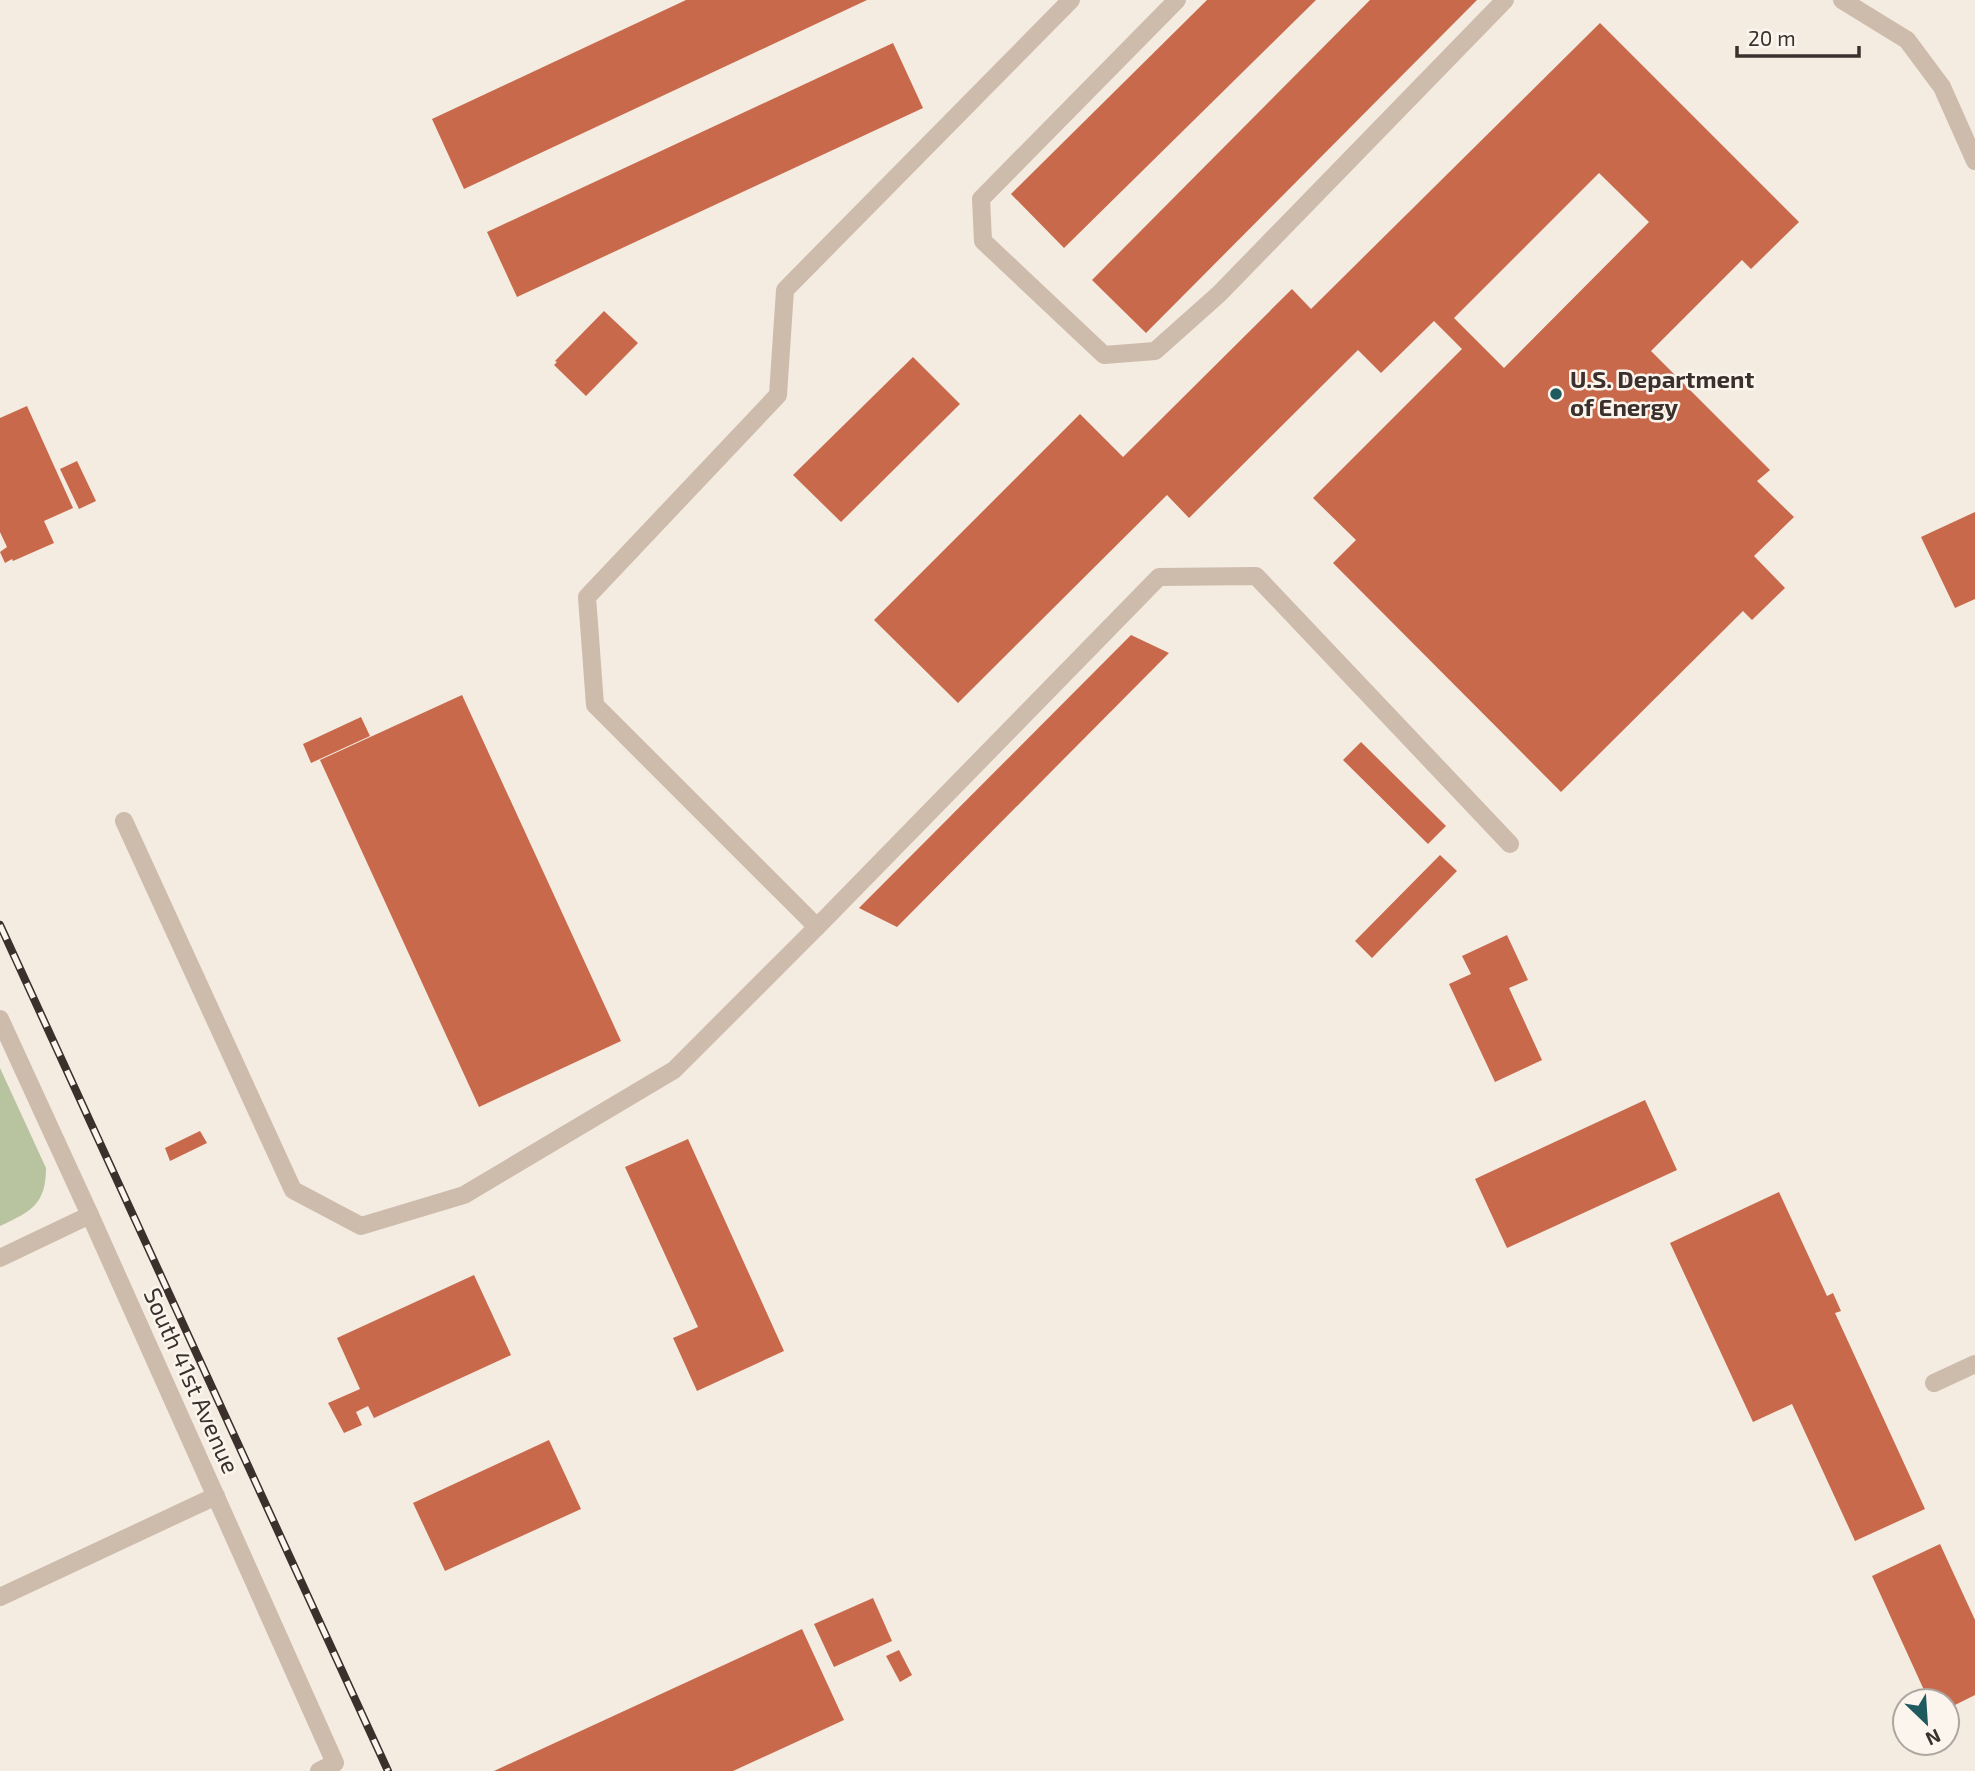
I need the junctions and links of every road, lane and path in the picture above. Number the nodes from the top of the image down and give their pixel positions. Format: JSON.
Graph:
{"nodes":[{"id":1,"x":1071,"y":0,"type":"edge"},
{"id":2,"x":1177,"y":0,"type":"edge"},
{"id":3,"x":1506,"y":0,"type":"edge"},
{"id":4,"x":1842,"y":0,"type":"edge"},
{"id":5,"x":1975,"y":161,"type":"edge"},
{"id":6,"x":124,"y":821,"type":"dead end"},
{"id":7,"x":1510,"y":844,"type":"dead end"},
{"id":8,"x":817,"y":927,"type":"junction"},
{"id":9,"x":0,"y":1019,"type":"edge"},
{"id":10,"x":90,"y":1215,"type":"junction"},
{"id":11,"x":0,"y":1258,"type":"edge"},
{"id":12,"x":1975,"y":1364,"type":"edge"},
{"id":13,"x":1934,"y":1384,"type":"dead end"},
{"id":14,"x":216,"y":1496,"type":"junction"},
{"id":15,"x":0,"y":1597,"type":"edge"},
{"id":16,"x":327,"y":1767,"type":"edge"}],
"edges":[{"from":1,"to":8,"type":"street"},
{"from":2,"to":3,"type":"street"},
{"from":4,"to":5,"type":"street"},
{"from":6,"to":8,"type":"street"},
{"from":7,"to":8,"type":"street"},
{"from":9,"to":10,"type":"street","name":"South 41st Avenue"},
{"from":10,"to":11,"type":"street"},
{"from":10,"to":14,"type":"street","name":"South 41st Avenue"},
{"from":12,"to":13,"type":"street"},
{"from":14,"to":15,"type":"street"},
{"from":14,"to":16,"type":"street","name":"South 41st Avenue"}]}
